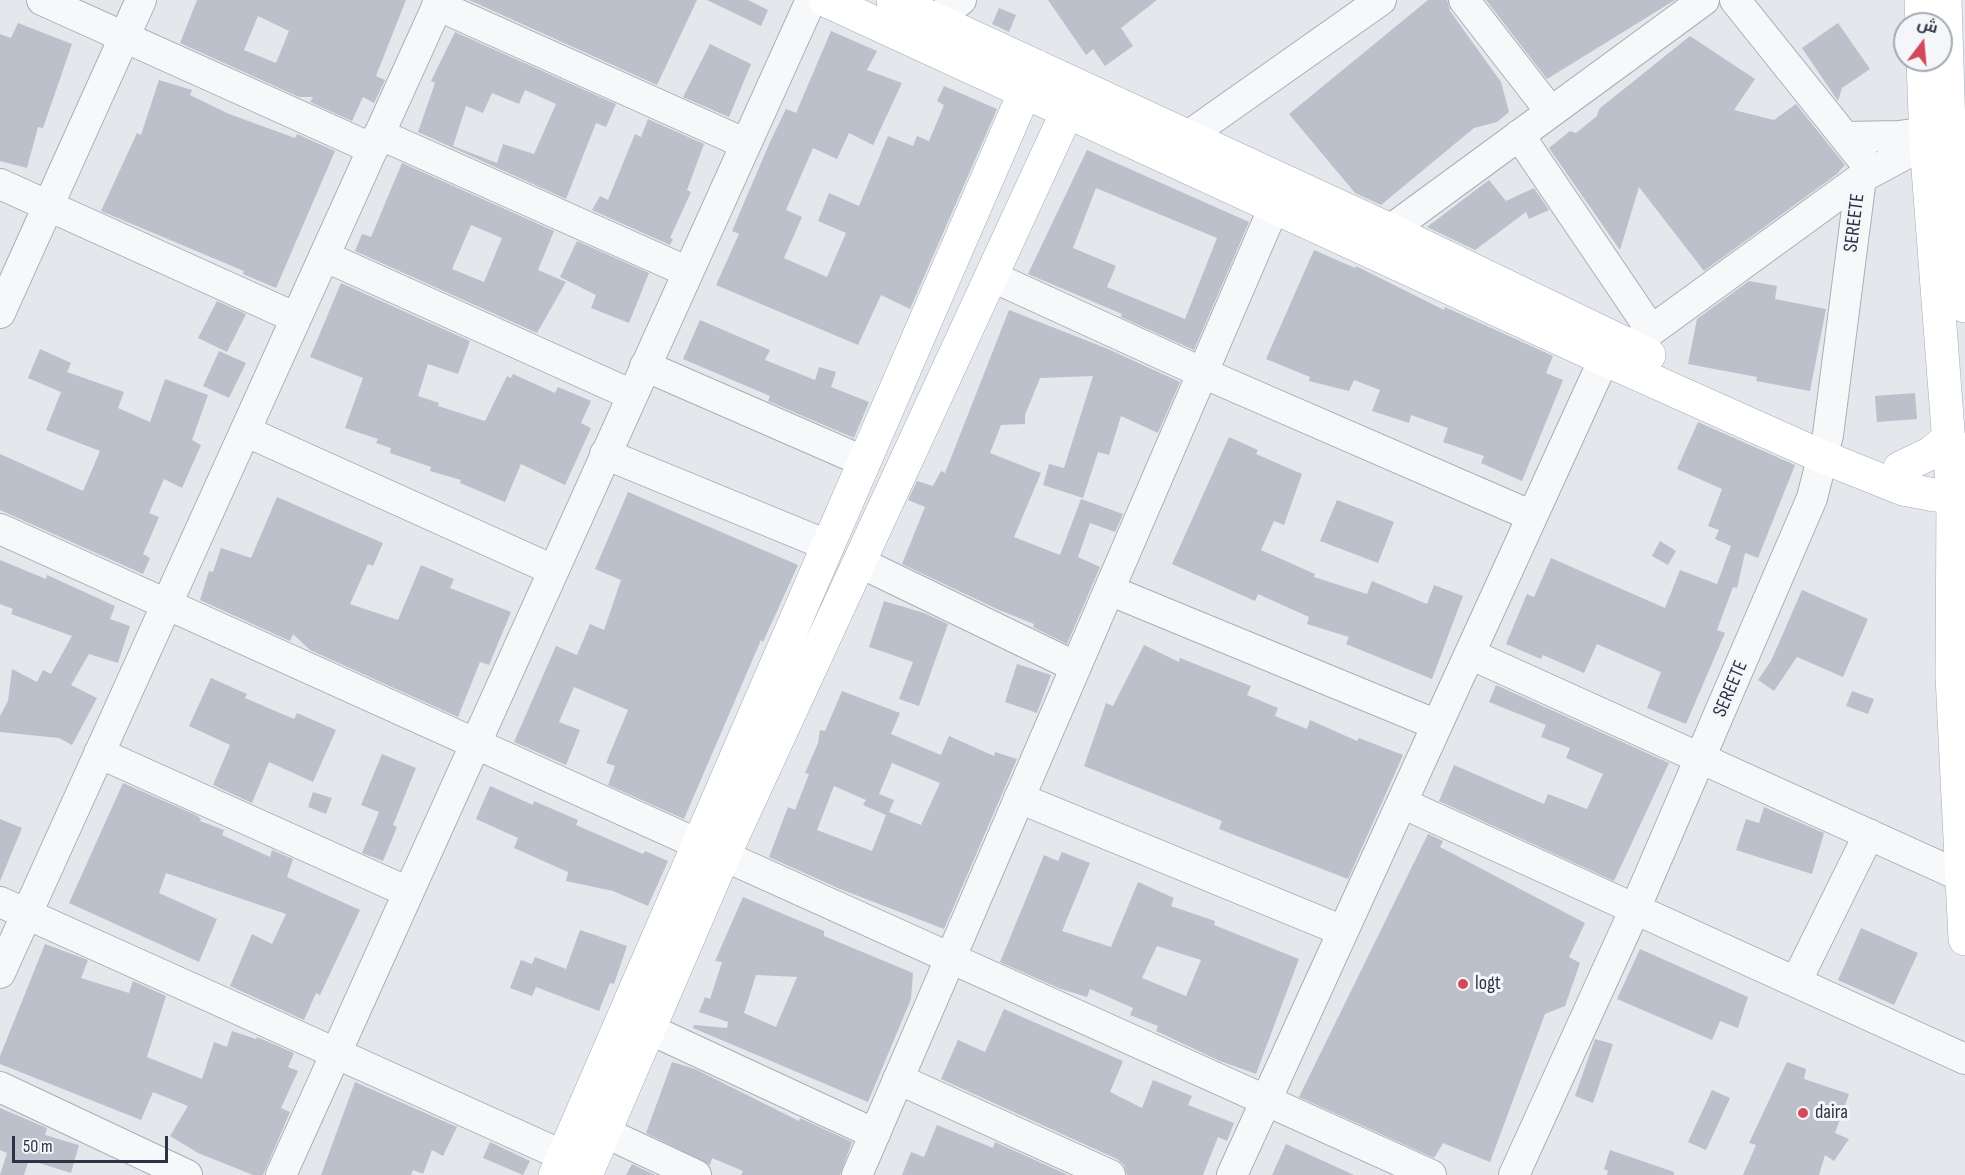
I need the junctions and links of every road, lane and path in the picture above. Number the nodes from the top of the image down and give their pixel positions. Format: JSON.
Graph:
{"nodes":[{"id":1,"x":42,"y":0,"type":"edge"},
{"id":2,"x":141,"y":0,"type":"edge"},
{"id":3,"x":811,"y":0,"type":"edge"},
{"id":4,"x":825,"y":0,"type":"edge"},
{"id":5,"x":893,"y":0,"type":"edge"},
{"id":6,"x":1381,"y":0,"type":"edge"},
{"id":7,"x":1464,"y":0,"type":"edge"},
{"id":8,"x":1704,"y":0,"type":"edge"},
{"id":9,"x":1735,"y":0,"type":"edge"},
{"id":10,"x":1944,"y":0,"type":"edge"},
{"id":11,"x":439,"y":3,"type":"edge"},
{"id":12,"x":948,"y":10,"type":"edge"},
{"id":13,"x":125,"y":37,"type":"junction"},
{"id":14,"x":1925,"y":72,"type":"edge"},
{"id":15,"x":1031,"y":79,"type":"junction"},
{"id":16,"x":1072,"y":99,"type":"junction"},
{"id":17,"x":1551,"y":112,"type":"junction"},
{"id":18,"x":1933,"y":134,"type":"junction"},
{"id":19,"x":1519,"y":135,"type":"junction"},
{"id":20,"x":1188,"y":136,"type":"junction"},
{"id":21,"x":1845,"y":137,"type":"junction"},
{"id":22,"x":376,"y":141,"type":"junction"},
{"id":23,"x":746,"y":144,"type":"junction"},
{"id":24,"x":1867,"y":174,"type":"junction"},
{"id":25,"x":0,"y":184,"type":"edge"},
{"id":26,"x":48,"y":206,"type":"junction"},
{"id":27,"x":1274,"y":207,"type":"junction"},
{"id":28,"x":1390,"y":230,"type":"junction"},
{"id":29,"x":324,"y":256,"type":"junction"},
{"id":30,"x":688,"y":272,"type":"junction"},
{"id":31,"x":991,"y":276,"type":"junction"},
{"id":32,"x":1965,"y":306,"type":"edge"},
{"id":33,"x":0,"y":314,"type":"edge"},
{"id":34,"x":296,"y":318,"type":"junction"},
{"id":35,"x":1628,"y":345,"type":"junction"},
{"id":36,"x":645,"y":366,"type":"junction"},
{"id":37,"x":1203,"y":373,"type":"junction"},
{"id":38,"x":632,"y":395,"type":"junction"},
{"id":39,"x":245,"y":431,"type":"junction"},
{"id":40,"x":1948,"y":438,"type":"junction"},
{"id":41,"x":1826,"y":446,"type":"junction"},
{"id":42,"x":605,"y":454,"type":"junction"},
{"id":43,"x":865,"y":462,"type":"junction"},
{"id":44,"x":1902,"y":478,"type":"junction"},
{"id":45,"x":1959,"y":491,"type":"edge"},
{"id":46,"x":1532,"y":516,"type":"junction"},
{"id":47,"x":0,"y":530,"type":"edge"},
{"id":48,"x":829,"y":546,"type":"junction"},
{"id":49,"x":1954,"y":546,"type":"junction"},
{"id":50,"x":859,"y":562,"type":"junction"},
{"id":51,"x":553,"y":570,"type":"junction"},
{"id":52,"x":1109,"y":590,"type":"junction"},
{"id":53,"x":167,"y":604,"type":"junction"},
{"id":54,"x":1470,"y":654,"type":"junction"},
{"id":55,"x":1076,"y":667,"type":"junction"},
{"id":56,"x":1437,"y":725,"type":"junction"},
{"id":57,"x":475,"y":743,"type":"junction"},
{"id":58,"x":99,"y":753,"type":"junction"},
{"id":59,"x":1701,"y":758,"type":"junction"},
{"id":60,"x":1019,"y":798,"type":"junction"},
{"id":61,"x":1402,"y":803,"type":"junction"},
{"id":62,"x":1869,"y":834,"type":"junction"},
{"id":63,"x":712,"y":850,"type":"junction"},
{"id":64,"x":1964,"y":878,"type":"edge"},
{"id":65,"x":408,"y":892,"type":"junction"},
{"id":66,"x":13,"y":908,"type":"edge"},
{"id":67,"x":1635,"y":909,"type":"junction"},
{"id":68,"x":1343,"y":931,"type":"junction"},
{"id":69,"x":1965,"y":939,"type":"edge"},
{"id":70,"x":951,"y":957,"type":"junction"},
{"id":71,"x":0,"y":973,"type":"edge"},
{"id":72,"x":1796,"y":982,"type":"junction"},
{"id":73,"x":649,"y":1029,"type":"junction"},
{"id":74,"x":335,"y":1053,"type":"junction"},
{"id":75,"x":1965,"y":1059,"type":"edge"},
{"id":76,"x":898,"y":1079,"type":"junction"},
{"id":77,"x":0,"y":1087,"type":"edge"},
{"id":78,"x":1267,"y":1100,"type":"junction"},
{"id":79,"x":604,"y":1132,"type":"junction"},
{"id":80,"x":875,"y":1134,"type":"junction"},
{"id":81,"x":568,"y":1169,"type":"edge"},
{"id":82,"x":187,"y":1175,"type":"edge"},
{"id":83,"x":281,"y":1175,"type":"edge"},
{"id":84,"x":696,"y":1175,"type":"edge"},
{"id":85,"x":857,"y":1175,"type":"edge"},
{"id":86,"x":1110,"y":1175,"type":"edge"},
{"id":87,"x":1232,"y":1175,"type":"edge"},
{"id":88,"x":1431,"y":1175,"type":"edge"},
{"id":89,"x":1514,"y":1175,"type":"edge"}],
"edges":[{"from":1,"to":13,"type":"street"},
{"from":2,"to":13,"type":"street"},
{"from":3,"to":23,"type":"street"},
{"from":4,"to":15,"type":"main road"},
{"from":5,"to":12,"type":"main road"},
{"from":6,"to":20,"type":"street"},
{"from":7,"to":17,"type":"street"},
{"from":8,"to":17,"type":"street"},
{"from":9,"to":21,"type":"street"},
{"from":10,"to":18,"type":"main road"},
{"from":11,"to":22,"type":"street"},
{"from":11,"to":23,"type":"street"},
{"from":12,"to":15,"type":"main road"},
{"from":13,"to":22,"type":"street"},
{"from":13,"to":26,"type":"street"},
{"from":14,"to":18,"type":"main road"},
{"from":15,"to":16,"type":"main road"},
{"from":15,"to":43,"type":"main road"},
{"from":16,"to":20,"type":"main road"},
{"from":16,"to":27,"type":"main road"},
{"from":16,"to":31,"type":"main road"},
{"from":17,"to":19,"type":"street"},
{"from":18,"to":21,"type":"street"},
{"from":18,"to":24,"type":"street"},
{"from":18,"to":32,"type":"main road"},
{"from":18,"to":40,"type":"main road"},
{"from":19,"to":28,"type":"street"},
{"from":19,"to":35,"type":"street"},
{"from":20,"to":28,"type":"main road"},
{"from":21,"to":24,"type":"street"},
{"from":22,"to":29,"type":"street"},
{"from":22,"to":30,"type":"street"},
{"from":23,"to":30,"type":"street"},
{"from":24,"to":35,"type":"street"},
{"from":24,"to":41,"type":"street","name":"SEREETE"},
{"from":25,"to":26,"type":"street"},
{"from":26,"to":33,"type":"street"},
{"from":26,"to":34,"type":"street"},
{"from":27,"to":35,"type":"main road"},
{"from":27,"to":37,"type":"street"},
{"from":28,"to":35,"type":"main road"},
{"from":29,"to":34,"type":"street"},
{"from":29,"to":38,"type":"street"},
{"from":30,"to":36,"type":"street"},
{"from":31,"to":37,"type":"street"},
{"from":31,"to":50,"type":"main road"},
{"from":34,"to":39,"type":"street"},
{"from":35,"to":41,"type":"main road"},
{"from":35,"to":46,"type":"street"},
{"from":36,"to":38,"type":"street"},
{"from":36,"to":43,"type":"street"},
{"from":37,"to":46,"type":"street"},
{"from":37,"to":52,"type":"street"},
{"from":38,"to":42,"type":"street"},
{"from":39,"to":51,"type":"street"},
{"from":39,"to":53,"type":"street"},
{"from":40,"to":44,"type":"main road"},
{"from":40,"to":45,"type":"main road"},
{"from":41,"to":44,"type":"main road"},
{"from":41,"to":59,"type":"street","name":"SEREETE"},
{"from":42,"to":48,"type":"street"},
{"from":42,"to":51,"type":"street"},
{"from":43,"to":48,"type":"main road"},
{"from":44,"to":45,"type":"main road"},
{"from":44,"to":49,"type":"main road"},
{"from":45,"to":49,"type":"main road"},
{"from":46,"to":54,"type":"street"},
{"from":47,"to":53,"type":"street"},
{"from":48,"to":63,"type":"main road"},
{"from":49,"to":64,"type":"main road"},
{"from":50,"to":55,"type":"street"},
{"from":50,"to":63,"type":"main road"},
{"from":51,"to":57,"type":"street"},
{"from":52,"to":55,"type":"street"},
{"from":52,"to":56,"type":"street"},
{"from":53,"to":57,"type":"street"},
{"from":53,"to":58,"type":"street"},
{"from":54,"to":56,"type":"street"},
{"from":54,"to":59,"type":"street"},
{"from":55,"to":60,"type":"street"},
{"from":56,"to":61,"type":"street"},
{"from":57,"to":63,"type":"street"},
{"from":57,"to":65,"type":"street"},
{"from":58,"to":65,"type":"street"},
{"from":58,"to":66,"type":"street"},
{"from":59,"to":62,"type":"street"},
{"from":59,"to":67,"type":"street","name":"SEREETE"},
{"from":60,"to":68,"type":"street"},
{"from":60,"to":70,"type":"street"},
{"from":61,"to":67,"type":"street"},
{"from":61,"to":68,"type":"street"},
{"from":62,"to":64,"type":"street"},
{"from":62,"to":72,"type":"street"},
{"from":63,"to":70,"type":"street"},
{"from":63,"to":73,"type":"main road"},
{"from":63,"to":81,"type":"main road"},
{"from":64,"to":69,"type":"main road"},
{"from":65,"to":74,"type":"street"},
{"from":66,"to":71,"type":"street"},
{"from":66,"to":74,"type":"street"},
{"from":67,"to":72,"type":"street"},
{"from":67,"to":89,"type":"street","name":"SEREETE"},
{"from":68,"to":78,"type":"street"},
{"from":70,"to":76,"type":"street"},
{"from":70,"to":78,"type":"street"},
{"from":72,"to":75,"type":"street"},
{"from":73,"to":79,"type":"main road"},
{"from":73,"to":80,"type":"street"},
{"from":74,"to":81,"type":"street"},
{"from":74,"to":83,"type":"street"},
{"from":76,"to":80,"type":"street"},
{"from":76,"to":86,"type":"street"},
{"from":77,"to":82,"type":"street"},
{"from":78,"to":87,"type":"street"},
{"from":78,"to":88,"type":"street"},
{"from":79,"to":81,"type":"main road"},
{"from":79,"to":84,"type":"street"},
{"from":80,"to":85,"type":"street"}]}
